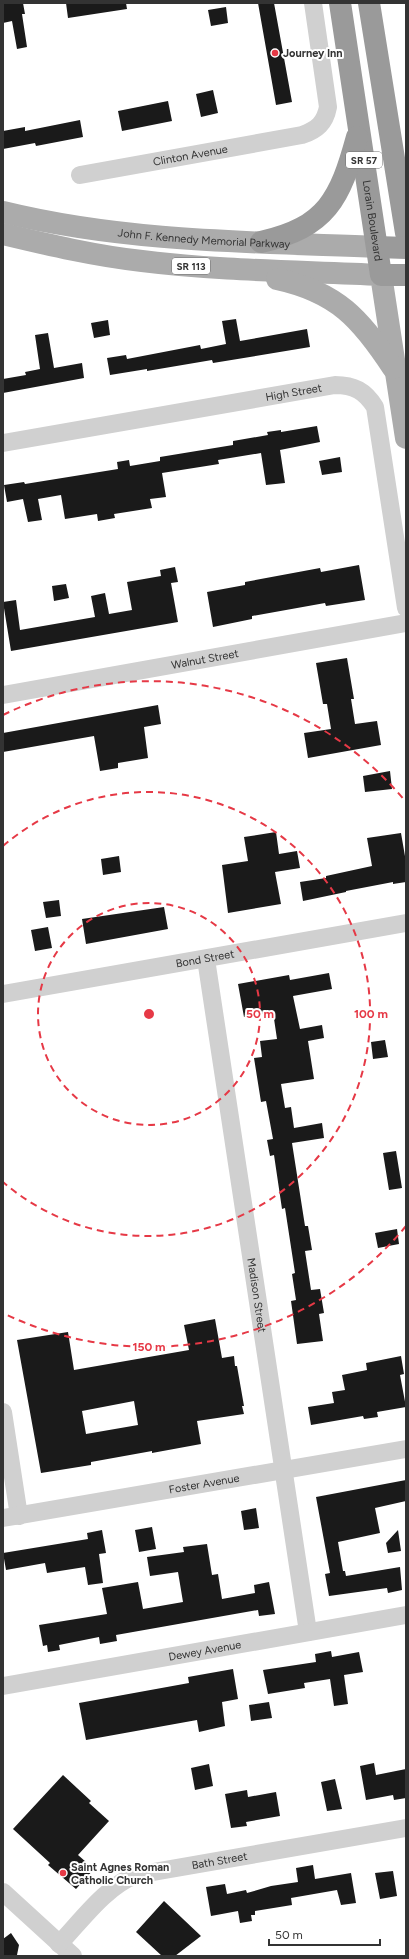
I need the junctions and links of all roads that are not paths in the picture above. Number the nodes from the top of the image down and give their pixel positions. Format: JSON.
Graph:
{"nodes":[{"id":1,"x":313,"y":3,"type":"edge"},
{"id":2,"x":340,"y":3,"type":"edge"},
{"id":3,"x":369,"y":3,"type":"edge"},
{"id":4,"x":359,"y":128,"type":"junction"},
{"id":5,"x":391,"y":146,"type":"junction"},
{"id":6,"x":80,"y":175,"type":"dead end"},
{"id":7,"x":406,"y":181,"type":"edge"},
{"id":8,"x":3,"y":212,"type":"edge"},
{"id":9,"x":406,"y":233,"type":"edge"},
{"id":10,"x":3,"y":234,"type":"edge"},
{"id":11,"x":261,"y":242,"type":"junction"},
{"id":12,"x":377,"y":246,"type":"junction"},
{"id":13,"x":406,"y":248,"type":"edge"},
{"id":14,"x":233,"y":269,"type":"junction"},
{"id":15,"x":381,"y":274,"type":"junction"},
{"id":16,"x":406,"y":275,"type":"edge"},
{"id":17,"x":396,"y":374,"type":"junction"},
{"id":18,"x":406,"y":438,"type":"edge"},
{"id":19,"x":3,"y":443,"type":"edge"},
{"id":20,"x":406,"y":608,"type":"edge"},
{"id":21,"x":406,"y":623,"type":"edge"},
{"id":22,"x":3,"y":695,"type":"edge"},
{"id":23,"x":406,"y":923,"type":"edge"},
{"id":24,"x":206,"y":958,"type":"junction"},
{"id":25,"x":3,"y":994,"type":"edge"},
{"id":26,"x":3,"y":1412,"type":"edge"},
{"id":27,"x":406,"y":1449,"type":"edge"},
{"id":28,"x":282,"y":1470,"type":"junction"},
{"id":29,"x":11,"y":1517,"type":"edge"},
{"id":30,"x":406,"y":1615,"type":"edge"},
{"id":31,"x":308,"y":1632,"type":"junction"},
{"id":32,"x":3,"y":1686,"type":"edge"},
{"id":33,"x":406,"y":1828,"type":"edge"},
{"id":34,"x":3,"y":1892,"type":"edge"},
{"id":35,"x":59,"y":1944,"type":"junction"},
{"id":36,"x":73,"y":1956,"type":"edge"}],
"edges":[{"from":1,"to":6,"type":"street","name":"Clinton Avenue"},
{"from":2,"to":4,"type":"highway","name":"Lorain Boulevard","number":"SR 57"},
{"from":3,"to":5,"type":"highway","number":"SR 57"},
{"from":4,"to":11,"type":"highway"},
{"from":4,"to":12,"type":"highway","name":"Lorain Boulevard","number":"SR 57"},
{"from":5,"to":7,"type":"highway","number":"SR 57"},
{"from":5,"to":9,"type":"highway"},
{"from":8,"to":11,"type":"main road","name":"John F. Kennedy Memorial Parkway"},
{"from":10,"to":14,"type":"main road","number":"SR 113"},
{"from":11,"to":12,"type":"main road","name":"John F. Kennedy Memorial Parkway"},
{"from":12,"to":13,"type":"highway","name":"John F. Kennedy Memorial Parkway"},
{"from":12,"to":15,"type":"highway","name":"Lorain Boulevard","number":"SR 57"},
{"from":14,"to":15,"type":"main road","number":"SR 113"},
{"from":14,"to":17,"type":"main road"},
{"from":15,"to":16,"type":"highway"},
{"from":15,"to":17,"type":"main road","name":"Lorain Boulevard"},
{"from":17,"to":18,"type":"main road","name":"Lorain Boulevard"},
{"from":19,"to":20,"type":"street","name":"High Street"},
{"from":21,"to":22,"type":"street","name":"Walnut Street"},
{"from":23,"to":24,"type":"street","name":"Bond Street"},
{"from":24,"to":25,"type":"street","name":"Bond Street"},
{"from":24,"to":28,"type":"street","name":"Madison Street"},
{"from":26,"to":29,"type":"street"},
{"from":27,"to":28,"type":"street","name":"Foster Avenue"},
{"from":28,"to":29,"type":"street","name":"Foster Avenue"},
{"from":28,"to":31,"type":"street","name":"Madison Street"},
{"from":30,"to":31,"type":"street","name":"Dewey Avenue"},
{"from":31,"to":32,"type":"street","name":"Dewey Avenue"},
{"from":33,"to":35,"type":"street","name":"Bath Street"},
{"from":34,"to":35,"type":"street"},
{"from":35,"to":36,"type":"street"}]}
